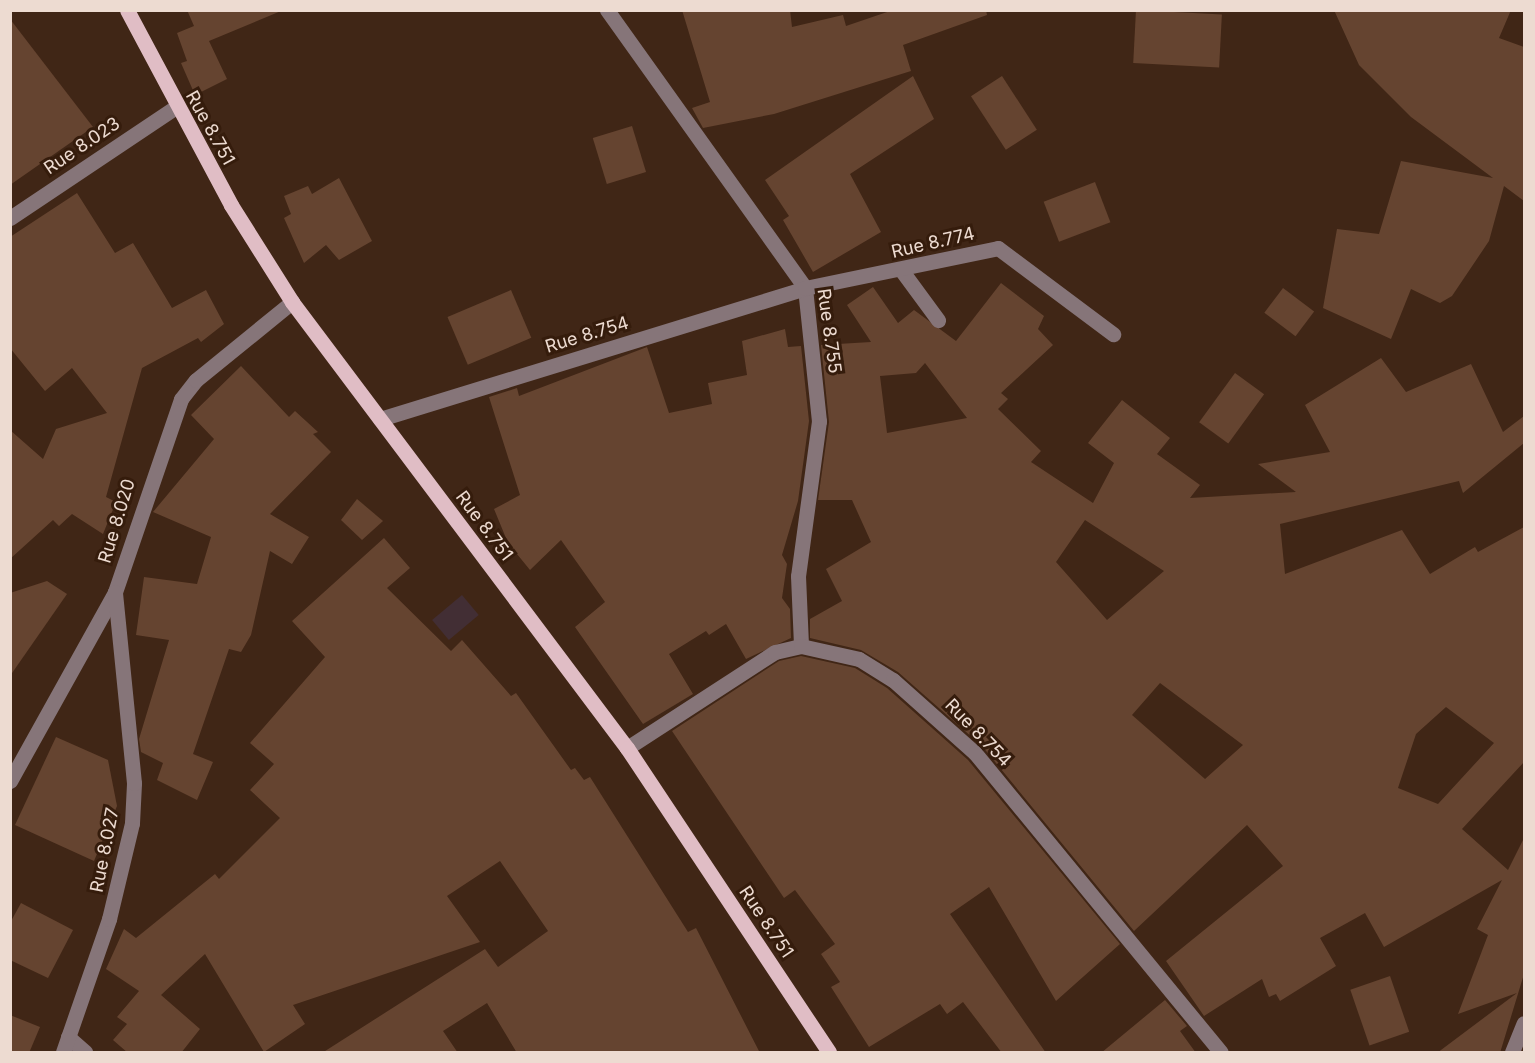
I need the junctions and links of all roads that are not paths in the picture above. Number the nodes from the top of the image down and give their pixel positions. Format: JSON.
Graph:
{"nodes":[{"id":1,"x":126,"y":10,"type":"edge"},
{"id":2,"x":607,"y":10,"type":"edge"},
{"id":3,"x":176,"y":107,"type":"junction"},
{"id":4,"x":10,"y":218,"type":"edge"},
{"id":5,"x":902,"y":272,"type":"junction"},
{"id":6,"x":805,"y":288,"type":"junction"},
{"id":7,"x":292,"y":302,"type":"junction"},
{"id":8,"x":938,"y":320,"type":"dead end"},
{"id":9,"x":1113,"y":334,"type":"dead end"},
{"id":10,"x":380,"y":419,"type":"junction"},
{"id":11,"x":115,"y":592,"type":"junction"},
{"id":12,"x":801,"y":646,"type":"junction"},
{"id":13,"x":627,"y":748,"type":"junction"},
{"id":14,"x":10,"y":781,"type":"edge"},
{"id":15,"x":1524,"y":1023,"type":"edge"},
{"id":16,"x":68,"y":1037,"type":"junction"},
{"id":17,"x":63,"y":1053,"type":"edge"},
{"id":18,"x":85,"y":1053,"type":"edge"},
{"id":19,"x":829,"y":1053,"type":"edge"},
{"id":20,"x":1221,"y":1053,"type":"edge"},
{"id":21,"x":1512,"y":1053,"type":"edge"}],
"edges":[{"from":1,"to":3,"type":"main road","name":"Rue 8.751"},
{"from":2,"to":6,"type":"street","name":"Rue 8.755"},
{"from":3,"to":4,"type":"street","name":"Rue 8.023"},
{"from":3,"to":7,"type":"main road","name":"Rue 8.751"},
{"from":5,"to":6,"type":"street","name":"Rue 8.774"},
{"from":5,"to":8,"type":"street"},
{"from":5,"to":9,"type":"street","name":"Rue 8.774"},
{"from":6,"to":10,"type":"street","name":"Rue 8.754"},
{"from":6,"to":12,"type":"street","name":"Rue 8.755"},
{"from":7,"to":10,"type":"main road","name":"Rue 8.751"},
{"from":7,"to":11,"type":"street","name":"Rue 8.020"},
{"from":10,"to":13,"type":"main road","name":"Rue 8.751"},
{"from":11,"to":14,"type":"street","name":"Rue 8.020"},
{"from":11,"to":16,"type":"street","name":"Rue 8.027"},
{"from":12,"to":13,"type":"street","name":"Rue 8.754"},
{"from":12,"to":20,"type":"street","name":"Rue 8.754"},
{"from":13,"to":19,"type":"main road","name":"Rue 8.751"},
{"from":15,"to":21,"type":"street"},
{"from":16,"to":17,"type":"street","name":"Rue 8.027"},
{"from":16,"to":18,"type":"street"}]}
